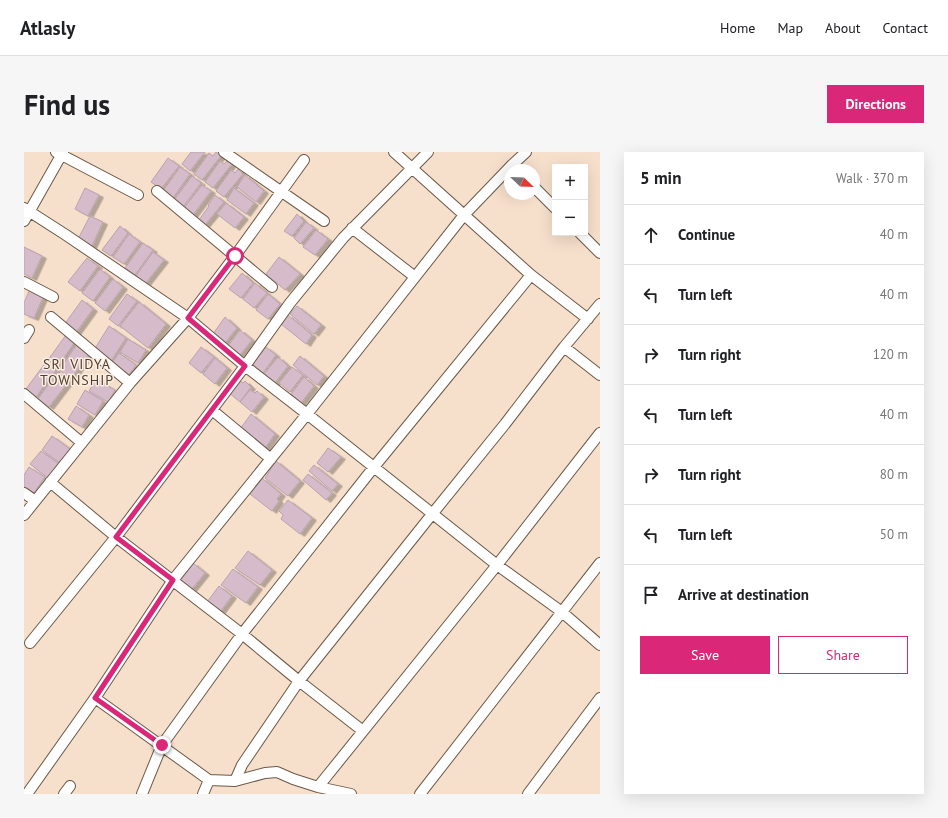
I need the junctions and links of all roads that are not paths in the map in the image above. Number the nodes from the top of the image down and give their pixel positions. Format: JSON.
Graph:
{"nodes":[{"id":1,"x":394,"y":152,"type":"edge"},
{"id":2,"x":428,"y":152,"type":"edge"},
{"id":3,"x":526,"y":152,"type":"edge"},
{"id":4,"x":60,"y":153,"type":"edge"},
{"id":5,"x":227,"y":153,"type":"edge"},
{"id":6,"x":304,"y":160,"type":"dead end"},
{"id":7,"x":518,"y":164,"type":"edge"},
{"id":8,"x":412,"y":168,"type":"junction"},
{"id":9,"x":504,"y":178,"type":"edge"},
{"id":10,"x":157,"y":191,"type":"dead end"},
{"id":11,"x":281,"y":192,"type":"junction"},
{"id":12,"x":540,"y":193,"type":"edge"},
{"id":13,"x":138,"y":195,"type":"dead end"},
{"id":14,"x":552,"y":205,"type":"edge"},
{"id":15,"x":27,"y":210,"type":"edge"},
{"id":16,"x":464,"y":215,"type":"junction"},
{"id":17,"x":24,"y":220,"type":"edge"},
{"id":18,"x":324,"y":221,"type":"dead end"},
{"id":19,"x":352,"y":228,"type":"junction"},
{"id":20,"x":583,"y":236,"type":"edge"},
{"id":21,"x":600,"y":253,"type":"edge"},
{"id":22,"x":235,"y":256,"type":"junction"},
{"id":23,"x":531,"y":275,"type":"junction"},
{"id":24,"x":415,"y":277,"type":"junction"},
{"id":25,"x":24,"y":282,"type":"edge"},
{"id":26,"x":272,"y":287,"type":"dead end"},
{"id":27,"x":53,"y":297,"type":"dead end"},
{"id":28,"x":600,"y":304,"type":"edge"},
{"id":29,"x":51,"y":317,"type":"dead end"},
{"id":30,"x":188,"y":318,"type":"junction"},
{"id":31,"x":588,"y":319,"type":"junction"},
{"id":32,"x":564,"y":347,"type":"junction"},
{"id":33,"x":245,"y":366,"type":"junction"},
{"id":34,"x":600,"y":375,"type":"edge"},
{"id":35,"x":130,"y":383,"type":"junction"},
{"id":36,"x":24,"y":394,"type":"edge"},
{"id":37,"x":212,"y":410,"type":"junction"},
{"id":38,"x":307,"y":414,"type":"junction"},
{"id":39,"x":600,"y":433,"type":"edge"},
{"id":40,"x":82,"y":443,"type":"junction"},
{"id":41,"x":271,"y":459,"type":"junction"},
{"id":42,"x":374,"y":467,"type":"junction"},
{"id":43,"x":50,"y":482,"type":"junction"},
{"id":44,"x":24,"y":493,"type":"edge"},
{"id":45,"x":34,"y":500,"type":"junction"},
{"id":46,"x":432,"y":513,"type":"junction"},
{"id":47,"x":24,"y":515,"type":"edge"},
{"id":48,"x":116,"y":537,"type":"junction"},
{"id":49,"x":600,"y":563,"type":"edge"},
{"id":50,"x":497,"y":565,"type":"junction"},
{"id":51,"x":173,"y":580,"type":"junction"},
{"id":52,"x":562,"y":612,"type":"junction"},
{"id":53,"x":242,"y":634,"type":"junction"},
{"id":54,"x":30,"y":643,"type":"dead end"},
{"id":55,"x":600,"y":644,"type":"edge"},
{"id":56,"x":299,"y":681,"type":"junction"},
{"id":57,"x":95,"y":698,"type":"junction"},
{"id":58,"x":600,"y":698,"type":"edge"},
{"id":59,"x":363,"y":731,"type":"junction"},
{"id":60,"x":162,"y":745,"type":"junction"},
{"id":61,"x":210,"y":780,"type":"junction"},
{"id":62,"x":235,"y":781,"type":"junction"},
{"id":63,"x":316,"y":791,"type":"edge"},
{"id":64,"x":27,"y":794,"type":"edge"},
{"id":65,"x":142,"y":794,"type":"edge"},
{"id":66,"x":203,"y":794,"type":"edge"},
{"id":67,"x":351,"y":794,"type":"edge"},
{"id":68,"x":420,"y":794,"type":"edge"},
{"id":69,"x":528,"y":794,"type":"edge"}],
"edges":[{"from":1,"to":8,"type":"street"},
{"from":2,"to":8,"type":"street"},
{"from":3,"to":7,"type":"street"},
{"from":4,"to":13,"type":"street"},
{"from":4,"to":15,"type":"street"},
{"from":5,"to":11,"type":"street"},
{"from":6,"to":11,"type":"street"},
{"from":8,"to":16,"type":"street"},
{"from":8,"to":19,"type":"street"},
{"from":9,"to":16,"type":"street"},
{"from":10,"to":22,"type":"street"},
{"from":11,"to":18,"type":"street"},
{"from":11,"to":22,"type":"street"},
{"from":12,"to":14,"type":"street"},
{"from":15,"to":17,"type":"street"},
{"from":15,"to":30,"type":"street"},
{"from":16,"to":23,"type":"street"},
{"from":16,"to":24,"type":"street"},
{"from":19,"to":24,"type":"street"},
{"from":19,"to":33,"type":"street"},
{"from":20,"to":21,"type":"street"},
{"from":22,"to":26,"type":"street"},
{"from":22,"to":30,"type":"street"},
{"from":23,"to":31,"type":"street"},
{"from":23,"to":42,"type":"street"},
{"from":24,"to":38,"type":"street"},
{"from":25,"to":27,"type":"street"},
{"from":28,"to":31,"type":"street"},
{"from":29,"to":35,"type":"street"},
{"from":30,"to":33,"type":"street"},
{"from":30,"to":35,"type":"street"},
{"from":31,"to":32,"type":"street"},
{"from":32,"to":34,"type":"street"},
{"from":32,"to":46,"type":"street"},
{"from":33,"to":37,"type":"street"},
{"from":33,"to":38,"type":"street"},
{"from":35,"to":40,"type":"street"},
{"from":36,"to":40,"type":"street"},
{"from":37,"to":41,"type":"street"},
{"from":37,"to":48,"type":"street"},
{"from":38,"to":41,"type":"street"},
{"from":38,"to":42,"type":"street"},
{"from":39,"to":50,"type":"street"},
{"from":40,"to":43,"type":"street"},
{"from":41,"to":51,"type":"street"},
{"from":42,"to":46,"type":"street"},
{"from":42,"to":53,"type":"street"},
{"from":43,"to":45,"type":"street"},
{"from":43,"to":48,"type":"street"},
{"from":44,"to":45,"type":"street"},
{"from":45,"to":47,"type":"street"},
{"from":46,"to":50,"type":"street"},
{"from":46,"to":56,"type":"street"},
{"from":48,"to":51,"type":"street"},
{"from":48,"to":54,"type":"street"},
{"from":49,"to":52,"type":"street"},
{"from":50,"to":52,"type":"street"},
{"from":50,"to":59,"type":"street"},
{"from":51,"to":53,"type":"street"},
{"from":51,"to":57,"type":"street"},
{"from":52,"to":55,"type":"street"},
{"from":52,"to":68,"type":"street"},
{"from":53,"to":56,"type":"street"},
{"from":53,"to":60,"type":"street"},
{"from":56,"to":59,"type":"street"},
{"from":56,"to":62,"type":"street"},
{"from":57,"to":60,"type":"street"},
{"from":57,"to":64,"type":"street"},
{"from":58,"to":69,"type":"street"},
{"from":59,"to":63,"type":"street"},
{"from":60,"to":61,"type":"street"},
{"from":60,"to":65,"type":"street"},
{"from":61,"to":62,"type":"street"},
{"from":61,"to":66,"type":"street"},
{"from":62,"to":63,"type":"street"},
{"from":63,"to":67,"type":"street"}]}
